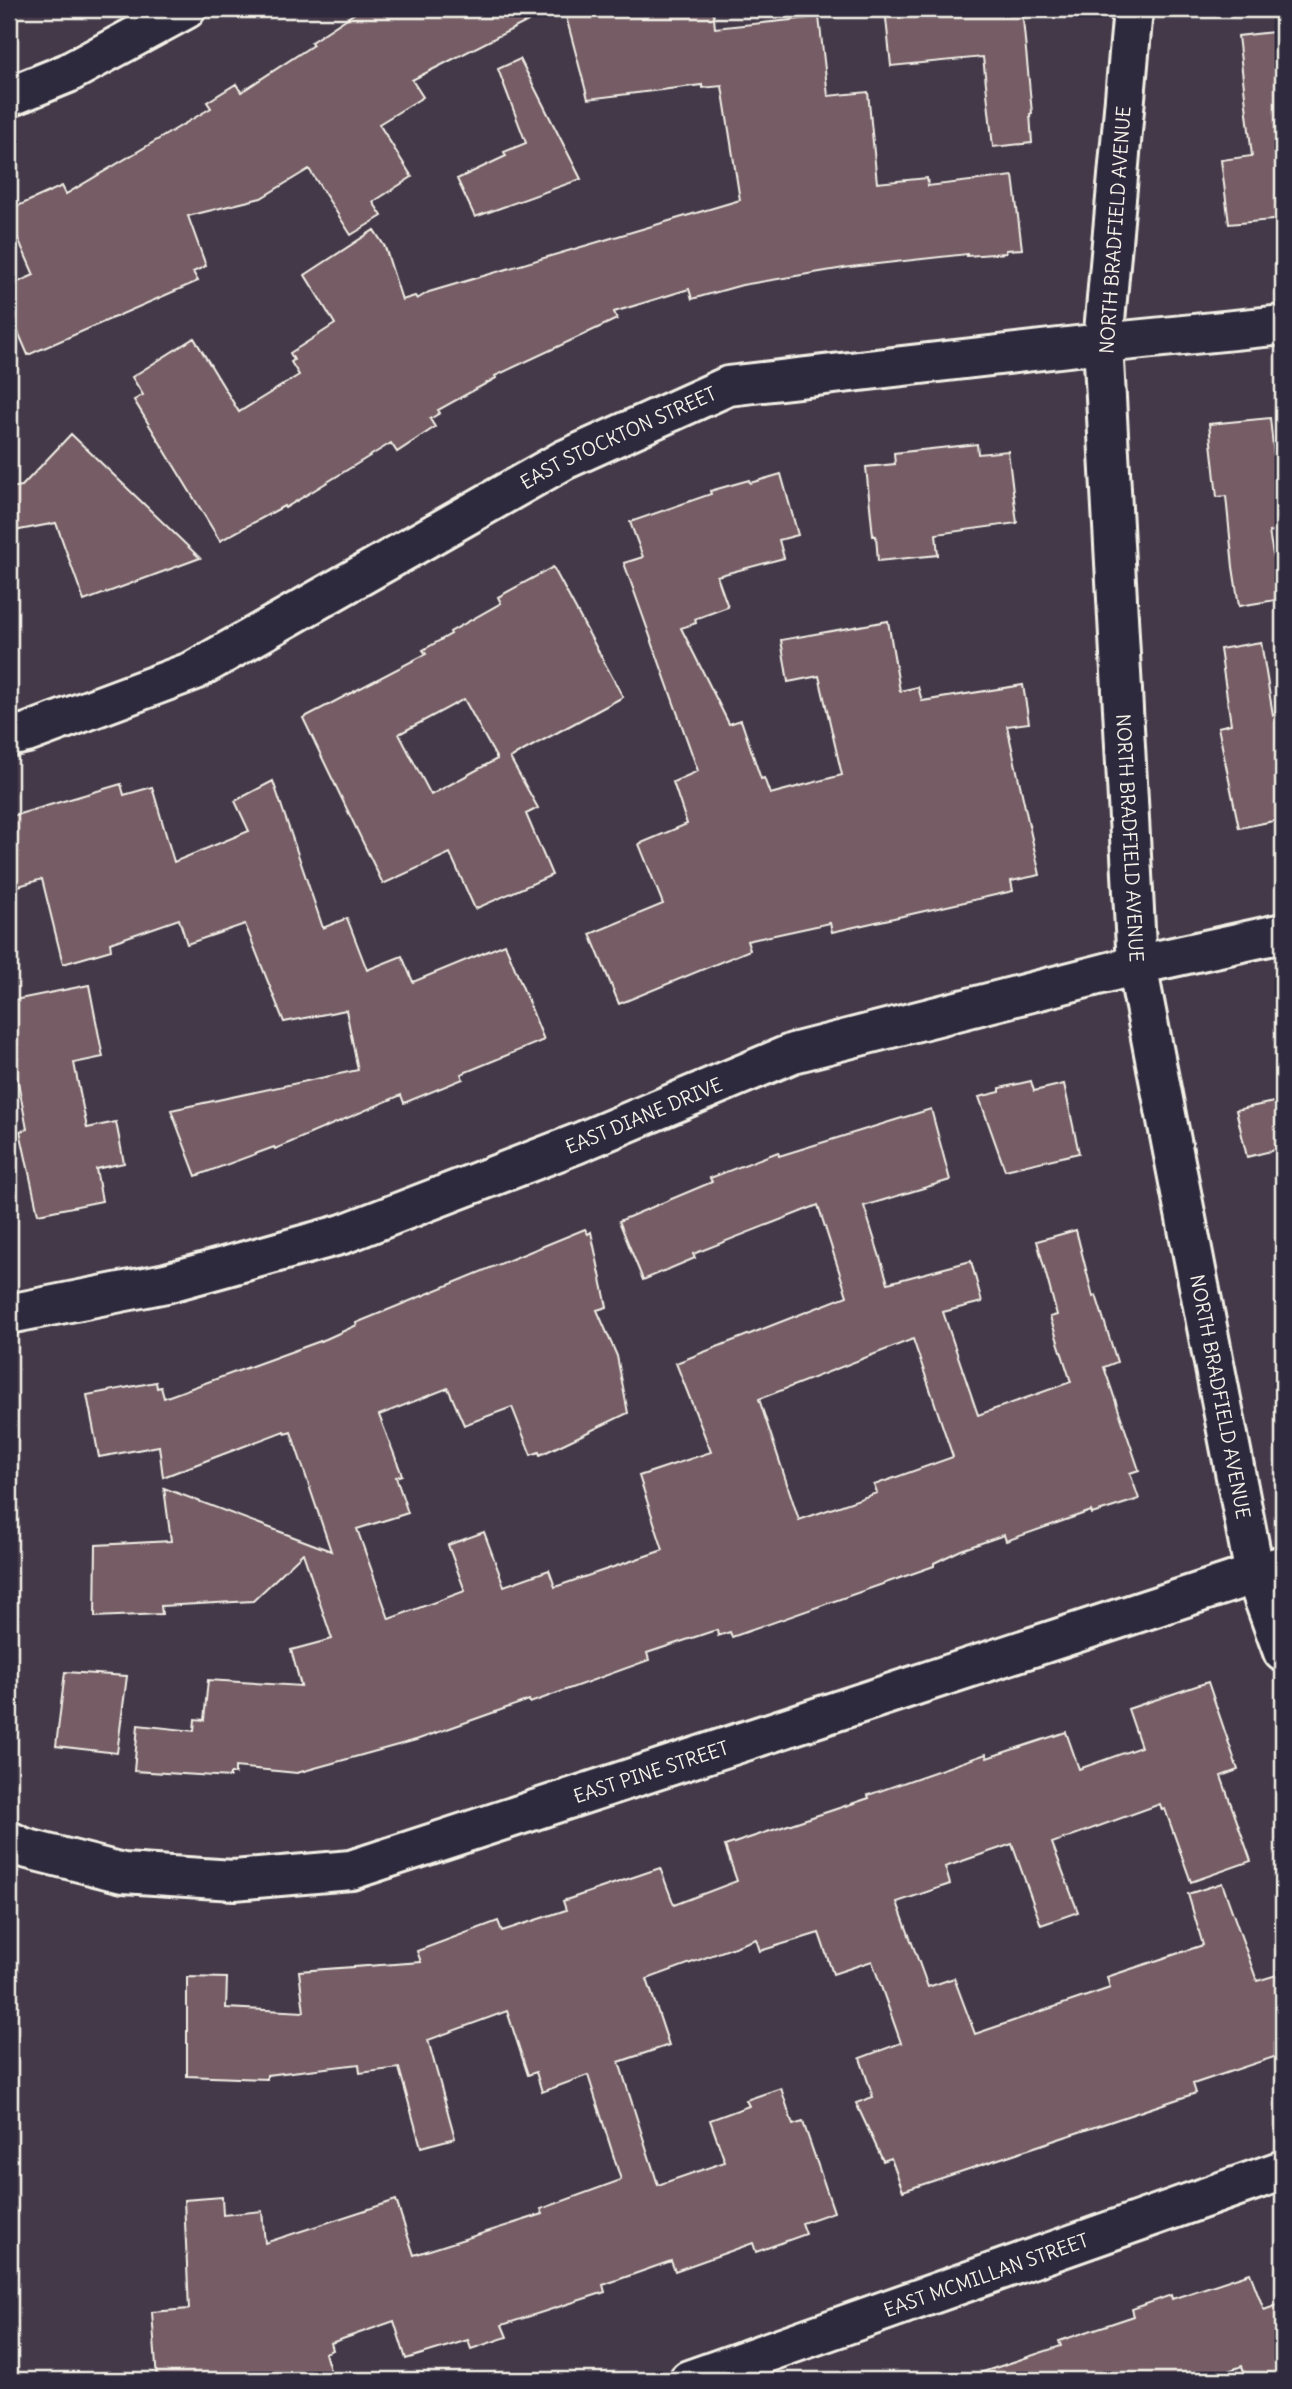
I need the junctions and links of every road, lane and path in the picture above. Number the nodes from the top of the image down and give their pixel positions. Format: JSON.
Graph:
{"nodes":[{"id":1,"x":186,"y":9,"type":"edge"},
{"id":2,"x":1133,"y":9,"type":"edge"},
{"id":3,"x":9,"y":97,"type":"edge"},
{"id":4,"x":1283,"y":325,"type":"edge"},
{"id":5,"x":1103,"y":343,"type":"junction"},
{"id":6,"x":9,"y":737,"type":"edge"},
{"id":7,"x":1283,"y":933,"type":"edge"},
{"id":8,"x":1136,"y":965,"type":"junction"},
{"id":9,"x":9,"y":1314,"type":"edge"},
{"id":10,"x":1269,"y":1570,"type":"edge"},
{"id":11,"x":1283,"y":1652,"type":"edge"},
{"id":12,"x":9,"y":1841,"type":"edge"},
{"id":13,"x":1283,"y":2170,"type":"edge"},
{"id":14,"x":689,"y":2380,"type":"edge"}],
"edges":[{"from":1,"to":3,"type":"street"},
{"from":2,"to":5,"type":"street","name":"NORTH BRADFIELD AVENUE"},
{"from":4,"to":5,"type":"street","name":"EAST STOCKTON STREET"},
{"from":5,"to":6,"type":"street","name":"EAST STOCKTON STREET"},
{"from":5,"to":8,"type":"street","name":"NORTH BRADFIELD AVENUE"},
{"from":7,"to":8,"type":"street","name":"EAST DIANE DRIVE"},
{"from":8,"to":9,"type":"street","name":"EAST DIANE DRIVE"},
{"from":8,"to":10,"type":"street","name":"NORTH BRADFIELD AVENUE"},
{"from":10,"to":11,"type":"street","name":"NORTH BRADFIELD AVENUE"},
{"from":10,"to":12,"type":"street","name":"EAST PINE STREET"},
{"from":13,"to":14,"type":"street","name":"EAST MCMILLAN STREET"}]}
